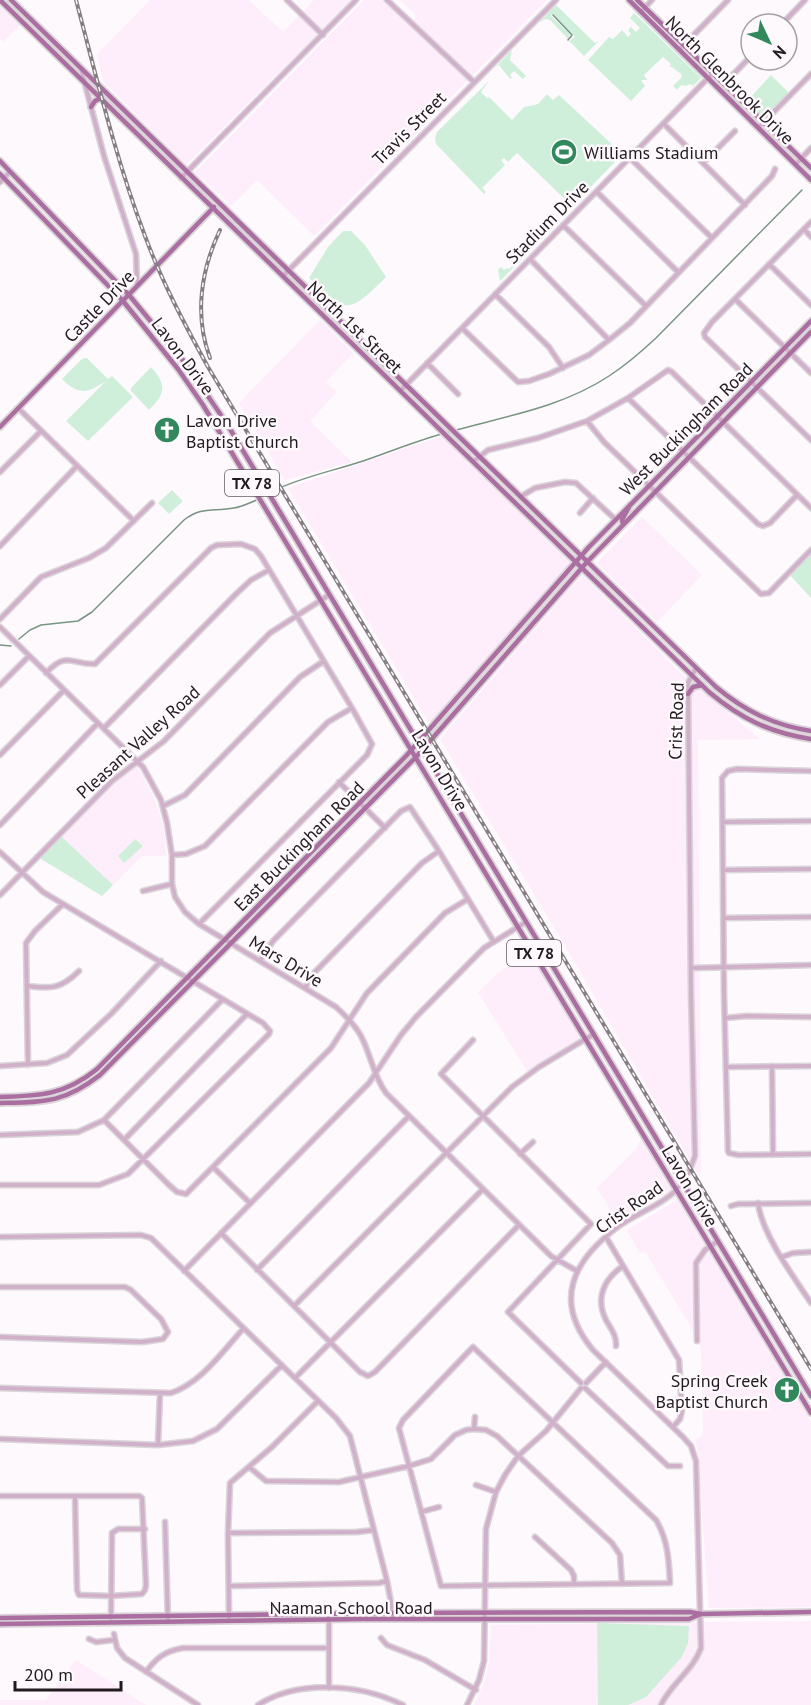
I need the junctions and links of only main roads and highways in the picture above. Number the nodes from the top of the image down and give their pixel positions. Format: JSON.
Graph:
{"nodes":[{"id":1,"x":0,"y":0,"type":"edge"},
{"id":2,"x":11,"y":0,"type":"edge"},
{"id":3,"x":629,"y":0,"type":"edge"},
{"id":4,"x":637,"y":0,"type":"edge"},
{"id":5,"x":643,"y":10,"type":"junction"},
{"id":6,"x":710,"y":76,"type":"junction"},
{"id":7,"x":101,"y":98,"type":"junction"},
{"id":8,"x":91,"y":107,"type":"road end"},
{"id":9,"x":135,"y":121,"type":"junction"},
{"id":10,"x":761,"y":125,"type":"junction"},
{"id":11,"x":130,"y":127,"type":"junction"},
{"id":12,"x":0,"y":161,"type":"edge"},
{"id":13,"x":811,"y":168,"type":"edge"},
{"id":14,"x":1,"y":178,"type":"edge"},
{"id":15,"x":811,"y":180,"type":"edge"},
{"id":16,"x":218,"y":203,"type":"junction"},
{"id":17,"x":212,"y":208,"type":"junction"},
{"id":18,"x":279,"y":262,"type":"junction"},
{"id":19,"x":273,"y":267,"type":"junction"},
{"id":20,"x":129,"y":295,"type":"junction"},
{"id":21,"x":123,"y":301,"type":"junction"},
{"id":22,"x":325,"y":305,"type":"junction"},
{"id":23,"x":319,"y":311,"type":"junction"},
{"id":24,"x":811,"y":321,"type":"edge"},
{"id":25,"x":811,"y":332,"type":"edge"},
{"id":26,"x":187,"y":382,"type":"junction"},
{"id":27,"x":212,"y":401,"type":"junction"},
{"id":28,"x":422,"y":411,"type":"junction"},
{"id":29,"x":447,"y":426,"type":"junction"},
{"id":30,"x":0,"y":427,"type":"edge"},
{"id":31,"x":232,"y":432,"type":"junction"},
{"id":32,"x":224,"y":438,"type":"junction"},
{"id":33,"x":476,"y":459,"type":"junction"},
{"id":34,"x":632,"y":503,"type":"junction"},
{"id":35,"x":534,"y":515,"type":"junction"},
{"id":36,"x":623,"y":524,"type":"junction"},
{"id":37,"x":581,"y":556,"type":"junction"},
{"id":38,"x":576,"y":562,"type":"junction"},
{"id":39,"x":587,"y":562,"type":"junction"},
{"id":40,"x":581,"y":568,"type":"junction"},
{"id":41,"x":540,"y":604,"type":"junction"},
{"id":42,"x":545,"y":608,"type":"junction"},
{"id":43,"x":648,"y":621,"type":"junction"},
{"id":44,"x":643,"y":628,"type":"junction"},
{"id":45,"x":507,"y":641,"type":"junction"},
{"id":46,"x":513,"y":646,"type":"junction"},
{"id":47,"x":702,"y":685,"type":"junction"},
{"id":48,"x":688,"y":694,"type":"road end"},
{"id":49,"x":811,"y":731,"type":"edge"},
{"id":50,"x":811,"y":739,"type":"edge"},
{"id":51,"x":418,"y":742,"type":"junction"},
{"id":52,"x":422,"y":749,"type":"junction"},
{"id":53,"x":412,"y":750,"type":"junction"},
{"id":54,"x":416,"y":756,"type":"junction"},
{"id":55,"x":362,"y":806,"type":"junction"},
{"id":56,"x":190,"y":980,"type":"junction"},
{"id":57,"x":562,"y":981,"type":"junction"},
{"id":58,"x":554,"y":986,"type":"junction"},
{"id":59,"x":0,"y":1097,"type":"edge"},
{"id":60,"x":0,"y":1103,"type":"edge"},
{"id":61,"x":784,"y":1352,"type":"junction"},
{"id":62,"x":777,"y":1356,"type":"junction"},
{"id":63,"x":811,"y":1396,"type":"edge"},
{"id":64,"x":811,"y":1413,"type":"edge"},
{"id":65,"x":811,"y":1612,"type":"edge"},
{"id":66,"x":701,"y":1614,"type":"junction"},
{"id":67,"x":0,"y":1618,"type":"edge"},
{"id":68,"x":229,"y":1618,"type":"junction"},
{"id":69,"x":111,"y":1619,"type":"junction"},
{"id":70,"x":0,"y":1624,"type":"edge"}],
"edges":[{"from":1,"to":7,"type":"main road","name":"North 1st Street"},
{"from":2,"to":9,"type":"main road","name":"North 1st Street"},
{"from":3,"to":5,"type":"main road","name":"North Glenbrook Drive"},
{"from":4,"to":5,"type":"main road","name":"North Glenbrook Drive"},
{"from":5,"to":6,"type":"main road","name":"North Glenbrook Drive"},
{"from":6,"to":10,"type":"main road","name":"North Glenbrook Drive"},
{"from":6,"to":10,"type":"main road","name":"North Glenbrook Drive"},
{"from":7,"to":8,"type":"main road"},
{"from":7,"to":11,"type":"main road","name":"North 1st Street"},
{"from":9,"to":11,"type":"main road"},
{"from":9,"to":16,"type":"main road","name":"North 1st Street"},
{"from":10,"to":13,"type":"main road","name":"North Glenbrook Drive"},
{"from":10,"to":15,"type":"main road","name":"North Glenbrook Drive"},
{"from":11,"to":17,"type":"main road","name":"North 1st Street"},
{"from":12,"to":20,"type":"main road","name":"Lavon Drive","number":"TX 78"},
{"from":14,"to":21,"type":"main road","name":"Lavon Drive","number":"TX 78"},
{"from":16,"to":17,"type":"main road","name":"Castle Drive"},
{"from":16,"to":18,"type":"main road","name":"North 1st Street"},
{"from":17,"to":19,"type":"main road","name":"North 1st Street"},
{"from":17,"to":20,"type":"main road","name":"Castle Drive"},
{"from":18,"to":19,"type":"main road"},
{"from":18,"to":22,"type":"main road","name":"North 1st Street"},
{"from":19,"to":23,"type":"main road","name":"North 1st Street"},
{"from":20,"to":21,"type":"main road","name":"Castle Drive"},
{"from":20,"to":27,"type":"main road","name":"Lavon Drive","number":"TX 78"},
{"from":21,"to":26,"type":"main road","name":"Lavon Drive","number":"TX 78"},
{"from":21,"to":30,"type":"main road","name":"Castle Drive"},
{"from":22,"to":23,"type":"main road"},
{"from":22,"to":29,"type":"main road","name":"North 1st Street"},
{"from":23,"to":28,"type":"main road","name":"North 1st Street"},
{"from":24,"to":34,"type":"main road","name":"West Buckingham Road"},
{"from":25,"to":36,"type":"main road","name":"West Buckingham Road"},
{"from":26,"to":27,"type":"main road"},
{"from":26,"to":32,"type":"main road","name":"Lavon Drive","number":"TX 78"},
{"from":27,"to":31,"type":"main road","name":"Lavon Drive","number":"TX 78"},
{"from":28,"to":29,"type":"main road"},
{"from":28,"to":33,"type":"main road","name":"North 1st Street"},
{"from":29,"to":33,"type":"main road","name":"North 1st Street"},
{"from":31,"to":32,"type":"main road"},
{"from":31,"to":51,"type":"main road","name":"Lavon Drive","number":"TX 78"},
{"from":32,"to":53,"type":"main road","name":"Lavon Drive","number":"TX 78"},
{"from":33,"to":35,"type":"main road","name":"North 1st Street"},
{"from":33,"to":35,"type":"main road","name":"North 1st Street"},
{"from":34,"to":36,"type":"main road"},
{"from":34,"to":37,"type":"main road","name":"West Buckingham Road"},
{"from":35,"to":37,"type":"main road","name":"North 1st Street"},
{"from":35,"to":38,"type":"main road","name":"North 1st Street"},
{"from":36,"to":39,"type":"main road","name":"West Buckingham Road"},
{"from":37,"to":38,"type":"main road","name":"East Buckingham Road"},
{"from":37,"to":39,"type":"main road","name":"North 1st Street"},
{"from":38,"to":40,"type":"main road","name":"North 1st Street"},
{"from":38,"to":41,"type":"main road","name":"East Buckingham Road"},
{"from":39,"to":40,"type":"main road","name":"West Buckingham Road"},
{"from":39,"to":43,"type":"main road","name":"North 1st Street"},
{"from":40,"to":42,"type":"main road","name":"East Buckingham Road"},
{"from":40,"to":44,"type":"main road","name":"North 1st Street"},
{"from":41,"to":42,"type":"main road"},
{"from":41,"to":45,"type":"main road","name":"East Buckingham Road"},
{"from":42,"to":46,"type":"main road","name":"East Buckingham Road"},
{"from":43,"to":44,"type":"main road"},
{"from":43,"to":49,"type":"main road","name":"North 1st Street"},
{"from":44,"to":47,"type":"main road","name":"North 1st Street"},
{"from":45,"to":46,"type":"main road"},
{"from":45,"to":51,"type":"main road","name":"East Buckingham Road"},
{"from":46,"to":52,"type":"main road","name":"East Buckingham Road"},
{"from":47,"to":48,"type":"main road"},
{"from":47,"to":50,"type":"main road","name":"North 1st Street"},
{"from":51,"to":52,"type":"main road","name":"Lavon Drive","number":"TX 78"},
{"from":51,"to":53,"type":"main road","name":"East Buckingham Road"},
{"from":52,"to":54,"type":"main road","name":"East Buckingham Road"},
{"from":52,"to":57,"type":"main road","name":"Lavon Drive","number":"TX 78"},
{"from":53,"to":54,"type":"main road","name":"Lavon Drive","number":"TX 78"},
{"from":53,"to":55,"type":"main road","name":"East Buckingham Road"},
{"from":54,"to":55,"type":"main road","name":"East Buckingham Road"},
{"from":54,"to":58,"type":"main road","name":"Lavon Drive","number":"TX 78"},
{"from":55,"to":56,"type":"main road","name":"East Buckingham Road"},
{"from":55,"to":56,"type":"main road","name":"East Buckingham Road"},
{"from":56,"to":59,"type":"main road","name":"East Buckingham Road"},
{"from":56,"to":60,"type":"main road","name":"East Buckingham Road"},
{"from":57,"to":58,"type":"main road"},
{"from":57,"to":61,"type":"main road","name":"Lavon Drive","number":"TX 78"},
{"from":58,"to":62,"type":"main road","name":"Lavon Drive","number":"TX 78"},
{"from":61,"to":62,"type":"main road"},
{"from":61,"to":63,"type":"main road","name":"Lavon Drive","number":"TX 78"},
{"from":62,"to":64,"type":"main road","name":"Lavon Drive","number":"TX 78"},
{"from":65,"to":66,"type":"main road","name":"Naaman School Road"},
{"from":66,"to":68,"type":"main road","name":"Naaman School Road"},
{"from":66,"to":68,"type":"main road","name":"Naaman School Road"},
{"from":67,"to":69,"type":"main road","name":"Naaman School Road"},
{"from":68,"to":69,"type":"main road","name":"Naaman School Road"},
{"from":69,"to":70,"type":"main road","name":"Naaman School Road"}]}
